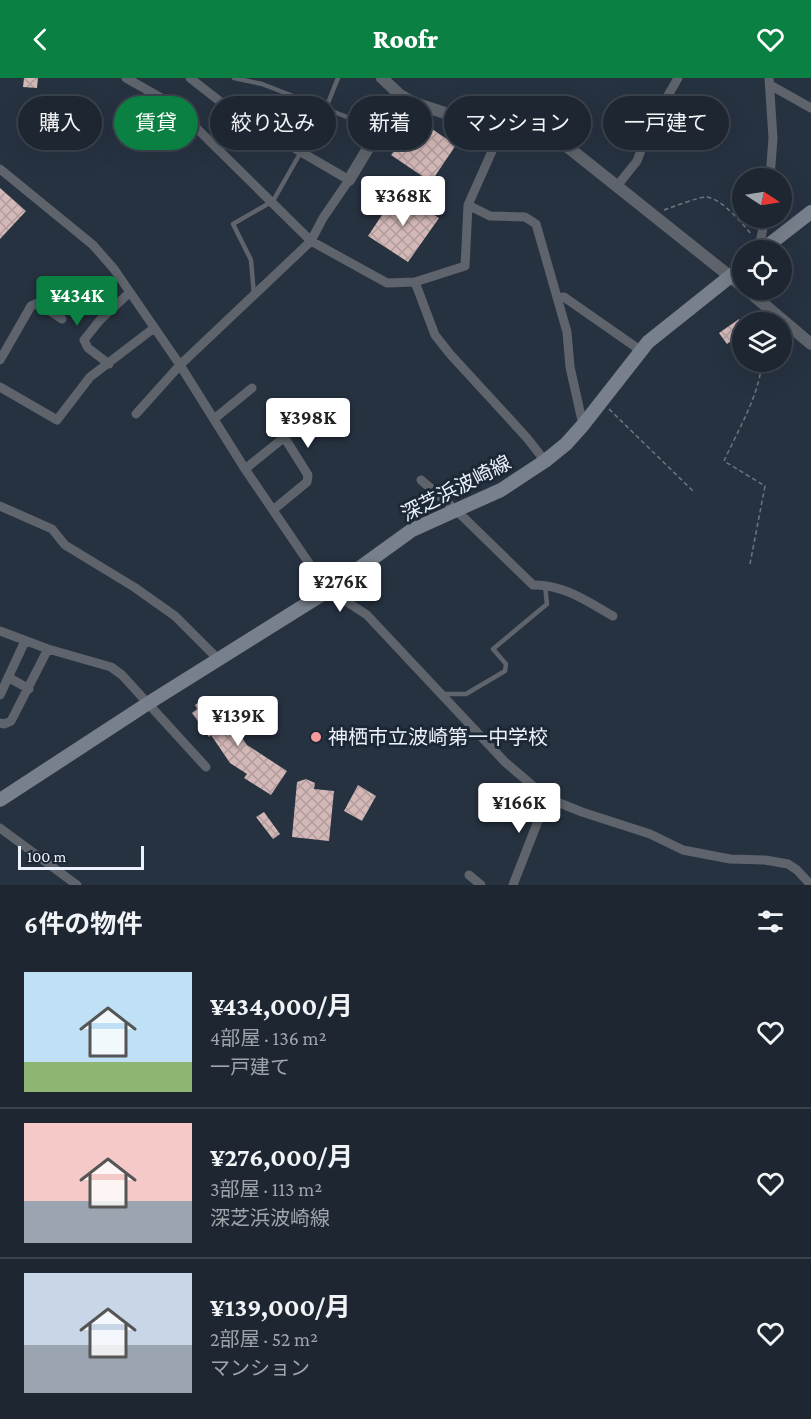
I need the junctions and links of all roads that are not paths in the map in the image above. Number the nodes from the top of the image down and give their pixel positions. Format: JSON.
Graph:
{"nodes":[{"id":1,"x":126,"y":78,"type":"edge"},
{"id":2,"x":190,"y":78,"type":"edge"},
{"id":3,"x":234,"y":78,"type":"edge"},
{"id":4,"x":337,"y":78,"type":"edge"},
{"id":5,"x":382,"y":78,"type":"edge"},
{"id":6,"x":678,"y":78,"type":"edge"},
{"id":7,"x":769,"y":81,"type":"edge"},
{"id":8,"x":784,"y":93,"type":"junction"},
{"id":9,"x":400,"y":95,"type":"joint"},
{"id":10,"x":294,"y":96,"type":"edge"},
{"id":11,"x":330,"y":96,"type":"edge"},
{"id":12,"x":771,"y":103,"type":"junction"},
{"id":13,"x":811,"y":108,"type":"edge"},
{"id":14,"x":444,"y":113,"type":"edge"},
{"id":15,"x":368,"y":150,"type":"edge"},
{"id":16,"x":493,"y":150,"type":"edge"},
{"id":17,"x":572,"y":150,"type":"edge"},
{"id":18,"x":300,"y":152,"type":"junction"},
{"id":19,"x":771,"y":168,"type":"edge"},
{"id":20,"x":0,"y":169,"type":"edge"},
{"id":21,"x":349,"y":180,"type":"junction"},
{"id":22,"x":617,"y":186,"type":"junction"},
{"id":23,"x":273,"y":201,"type":"junction"},
{"id":24,"x":468,"y":205,"type":"junction"},
{"id":25,"x":811,"y":212,"type":"edge"},
{"id":26,"x":772,"y":240,"type":"edge"},
{"id":27,"x":311,"y":241,"type":"junction"},
{"id":28,"x":730,"y":276,"type":"joint"},
{"id":29,"x":415,"y":282,"type":"junction"},
{"id":30,"x":129,"y":293,"type":"junction"},
{"id":31,"x":254,"y":295,"type":"junction"},
{"id":32,"x":559,"y":298,"type":"junction"},
{"id":33,"x":759,"y":300,"type":"edge"},
{"id":34,"x":62,"y":319,"type":"dead end"},
{"id":35,"x":154,"y":328,"type":"junction"},
{"id":36,"x":811,"y":344,"type":"edge"},
{"id":37,"x":640,"y":350,"type":"junction"},
{"id":38,"x":0,"y":360,"type":"edge"},
{"id":39,"x":109,"y":364,"type":"junction"},
{"id":40,"x":180,"y":364,"type":"junction"},
{"id":41,"x":0,"y":387,"type":"edge"},
{"id":42,"x":252,"y":388,"type":"dead end"},
{"id":43,"x":136,"y":414,"type":"dead end"},
{"id":44,"x":214,"y":419,"type":"junction"},
{"id":45,"x":583,"y":425,"type":"junction"},
{"id":46,"x":545,"y":461,"type":"junction"},
{"id":47,"x":245,"y":468,"type":"junction"},
{"id":48,"x":421,"y":480,"type":"dead end"},
{"id":49,"x":0,"y":506,"type":"edge"},
{"id":50,"x":273,"y":510,"type":"junction"},
{"id":51,"x":457,"y":511,"type":"junction"},
{"id":52,"x":544,"y":585,"type":"junction"},
{"id":53,"x":329,"y":590,"type":"junction"},
{"id":54,"x":613,"y":616,"type":"dead end"},
{"id":55,"x":0,"y":631,"type":"edge"},
{"id":56,"x":25,"y":641,"type":"junction"},
{"id":57,"x":48,"y":649,"type":"junction"},
{"id":58,"x":219,"y":660,"type":"junction"},
{"id":59,"x":8,"y":678,"type":"junction"},
{"id":60,"x":29,"y":689,"type":"junction"},
{"id":61,"x":441,"y":694,"type":"junction"},
{"id":62,"x":0,"y":695,"type":"edge"},
{"id":63,"x":147,"y":704,"type":"junction"},
{"id":64,"x":0,"y":723,"type":"edge"},
{"id":65,"x":206,"y":767,"type":"dead end"},
{"id":66,"x":547,"y":798,"type":"junction"},
{"id":67,"x":0,"y":800,"type":"edge"},
{"id":68,"x":0,"y":828,"type":"edge"},
{"id":69,"x":469,"y":875,"type":"dead end"},
{"id":70,"x":76,"y":885,"type":"edge"},
{"id":71,"x":481,"y":885,"type":"edge"},
{"id":72,"x":513,"y":885,"type":"edge"},
{"id":73,"x":811,"y":885,"type":"edge"}],
"edges":[{"from":1,"to":23,"type":"street"},
{"from":2,"to":18,"type":"street"},
{"from":3,"to":10,"type":"lane"},
{"from":4,"to":11,"type":"lane"},
{"from":5,"to":9,"type":"street"},
{"from":6,"to":22,"type":"street"},
{"from":7,"to":8,"type":"street"},
{"from":7,"to":12,"type":"street"},
{"from":8,"to":12,"type":"street"},
{"from":8,"to":13,"type":"street"},
{"from":9,"to":14,"type":"street"},
{"from":12,"to":19,"type":"street"},
{"from":15,"to":21,"type":"street"},
{"from":16,"to":24,"type":"street"},
{"from":17,"to":22,"type":"street"},
{"from":18,"to":21,"type":"street"},
{"from":18,"to":23,"type":"lane"},
{"from":20,"to":30,"type":"street"},
{"from":21,"to":27,"type":"street"},
{"from":22,"to":28,"type":"street"},
{"from":23,"to":27,"type":"street"},
{"from":23,"to":31,"type":"lane"},
{"from":24,"to":29,"type":"street"},
{"from":24,"to":32,"type":"street"},
{"from":25,"to":26,"type":"main road"},
{"from":27,"to":29,"type":"street"},
{"from":27,"to":31,"type":"street"},
{"from":28,"to":37,"type":"main road","name":"深芝浜波崎線"},
{"from":29,"to":46,"type":"street"},
{"from":30,"to":35,"type":"street"},
{"from":30,"to":39,"type":"street"},
{"from":31,"to":40,"type":"street"},
{"from":32,"to":37,"type":"street"},
{"from":32,"to":45,"type":"street"},
{"from":33,"to":36,"type":"street"},
{"from":34,"to":38,"type":"street"},
{"from":35,"to":39,"type":"street"},
{"from":35,"to":40,"type":"street"},
{"from":37,"to":45,"type":"main road","name":"深芝浜波崎線"},
{"from":39,"to":41,"type":"street"},
{"from":40,"to":43,"type":"street"},
{"from":40,"to":44,"type":"street"},
{"from":42,"to":44,"type":"street"},
{"from":44,"to":47,"type":"street"},
{"from":45,"to":46,"type":"main road","name":"深芝浜波崎線"},
{"from":46,"to":51,"type":"main road","name":"深芝浜波崎線"},
{"from":47,"to":50,"type":"street"},
{"from":47,"to":50,"type":"street"},
{"from":48,"to":51,"type":"street"},
{"from":49,"to":58,"type":"street"},
{"from":50,"to":53,"type":"street"},
{"from":51,"to":52,"type":"street"},
{"from":51,"to":53,"type":"main road","name":"深芝浜波崎線"},
{"from":52,"to":54,"type":"street"},
{"from":52,"to":61,"type":"lane"},
{"from":53,"to":58,"type":"main road","name":"深芝浜波崎線"},
{"from":53,"to":61,"type":"street"},
{"from":55,"to":56,"type":"street"},
{"from":56,"to":57,"type":"street"},
{"from":56,"to":59,"type":"street"},
{"from":57,"to":60,"type":"street"},
{"from":57,"to":63,"type":"street"},
{"from":58,"to":63,"type":"main road","name":"深芝浜波崎線"},
{"from":59,"to":60,"type":"street"},
{"from":59,"to":62,"type":"street"},
{"from":60,"to":64,"type":"street"},
{"from":61,"to":66,"type":"street"},
{"from":63,"to":65,"type":"street"},
{"from":63,"to":67,"type":"main road","name":"深芝浜波崎線"},
{"from":66,"to":72,"type":"street"},
{"from":66,"to":73,"type":"street"},
{"from":68,"to":70,"type":"street"},
{"from":69,"to":71,"type":"street"}]}
